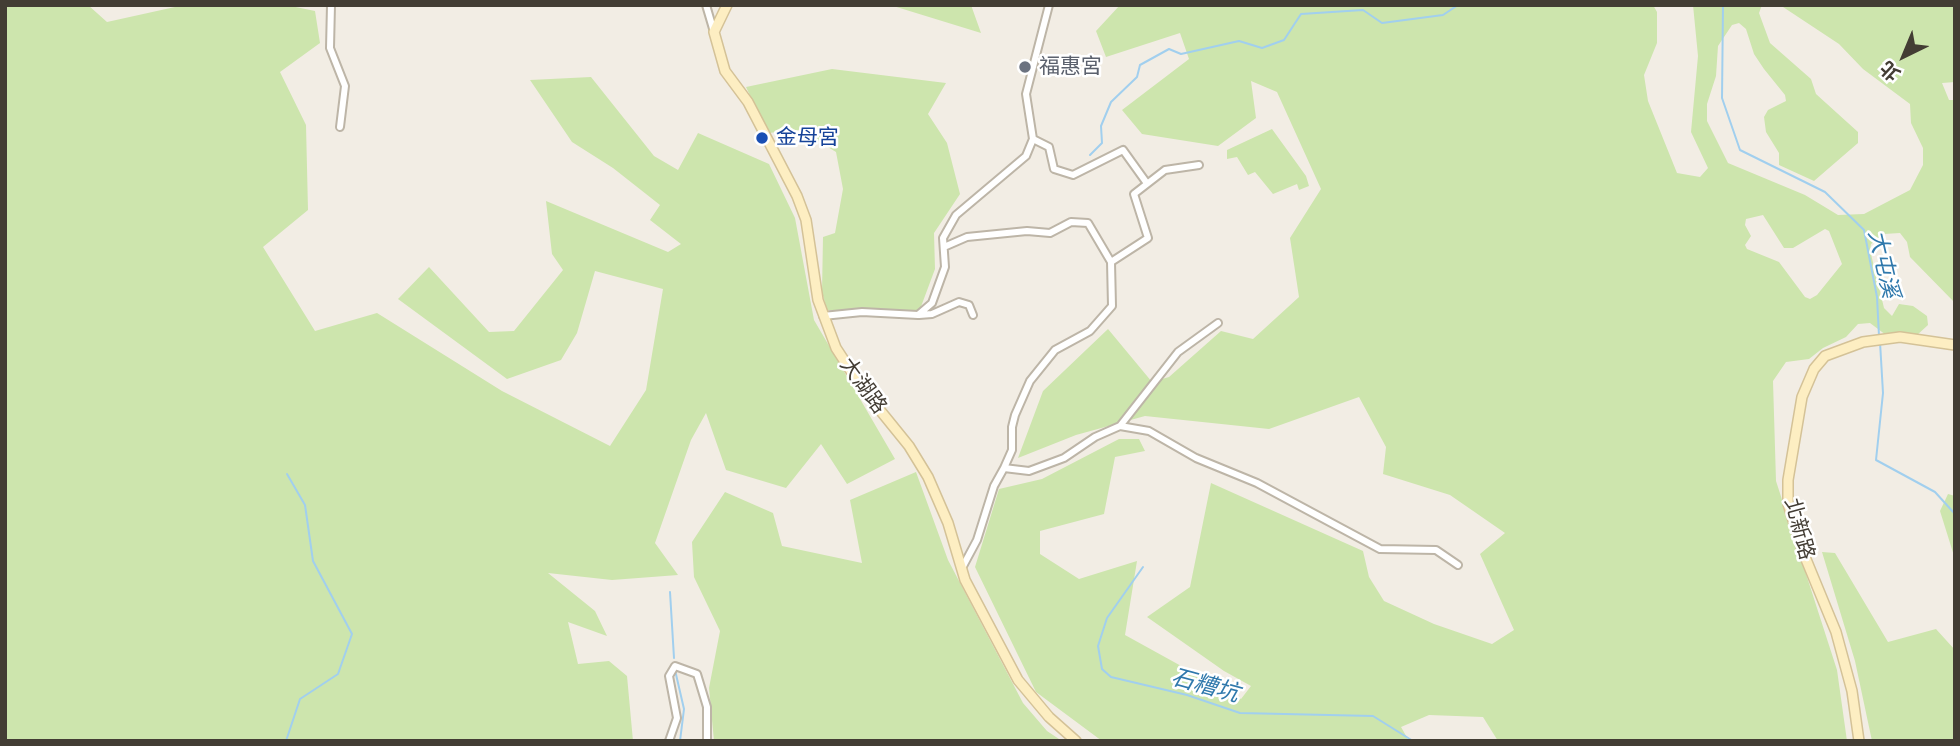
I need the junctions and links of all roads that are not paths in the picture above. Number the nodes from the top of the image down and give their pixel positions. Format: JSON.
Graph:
{"nodes":[{"id":1,"x":331,"y":5,"type":"edge"},
{"id":2,"x":706,"y":5,"type":"edge"},
{"id":3,"x":727,"y":5,"type":"edge"},
{"id":4,"x":1049,"y":5,"type":"edge"},
{"id":5,"x":714,"y":32,"type":"junction"},
{"id":6,"x":341,"y":127,"type":"dead end"},
{"id":7,"x":1033,"y":139,"type":"junction"},
{"id":8,"x":1199,"y":165,"type":"dead end"},
{"id":9,"x":1146,"y":182,"type":"junction"},
{"id":10,"x":944,"y":247,"type":"junction"},
{"id":11,"x":1111,"y":262,"type":"junction"},
{"id":12,"x":918,"y":315,"type":"junction"},
{"id":13,"x":973,"y":315,"type":"dead end"},
{"id":14,"x":823,"y":316,"type":"junction"},
{"id":15,"x":1218,"y":324,"type":"dead end"},
{"id":16,"x":1955,"y":345,"type":"edge"},
{"id":17,"x":1120,"y":426,"type":"junction"},
{"id":18,"x":1004,"y":468,"type":"junction"},
{"id":19,"x":1458,"y":565,"type":"dead end"},
{"id":20,"x":962,"y":568,"type":"junction"},
{"id":21,"x":669,"y":741,"type":"edge"},
{"id":22,"x":707,"y":741,"type":"edge"},
{"id":23,"x":1076,"y":741,"type":"edge"},
{"id":24,"x":1859,"y":741,"type":"edge"}],
"edges":[{"from":1,"to":6,"type":"street"},
{"from":2,"to":5,"type":"street"},
{"from":3,"to":5,"type":"street"},
{"from":4,"to":7,"type":"street"},
{"from":5,"to":14,"type":"street","name":"大湖路"},
{"from":7,"to":9,"type":"street"},
{"from":7,"to":10,"type":"street"},
{"from":8,"to":9,"type":"street"},
{"from":9,"to":11,"type":"street"},
{"from":10,"to":11,"type":"street"},
{"from":10,"to":12,"type":"street"},
{"from":11,"to":18,"type":"street"},
{"from":12,"to":13,"type":"street"},
{"from":12,"to":14,"type":"street"},
{"from":14,"to":20,"type":"street","name":"大湖路"},
{"from":15,"to":17,"type":"street"},
{"from":16,"to":24,"type":"street","name":"北新路"},
{"from":17,"to":18,"type":"street"},
{"from":17,"to":19,"type":"street"},
{"from":18,"to":20,"type":"street"},
{"from":20,"to":23,"type":"street","name":"大湖路"},
{"from":21,"to":22,"type":"street"}]}
